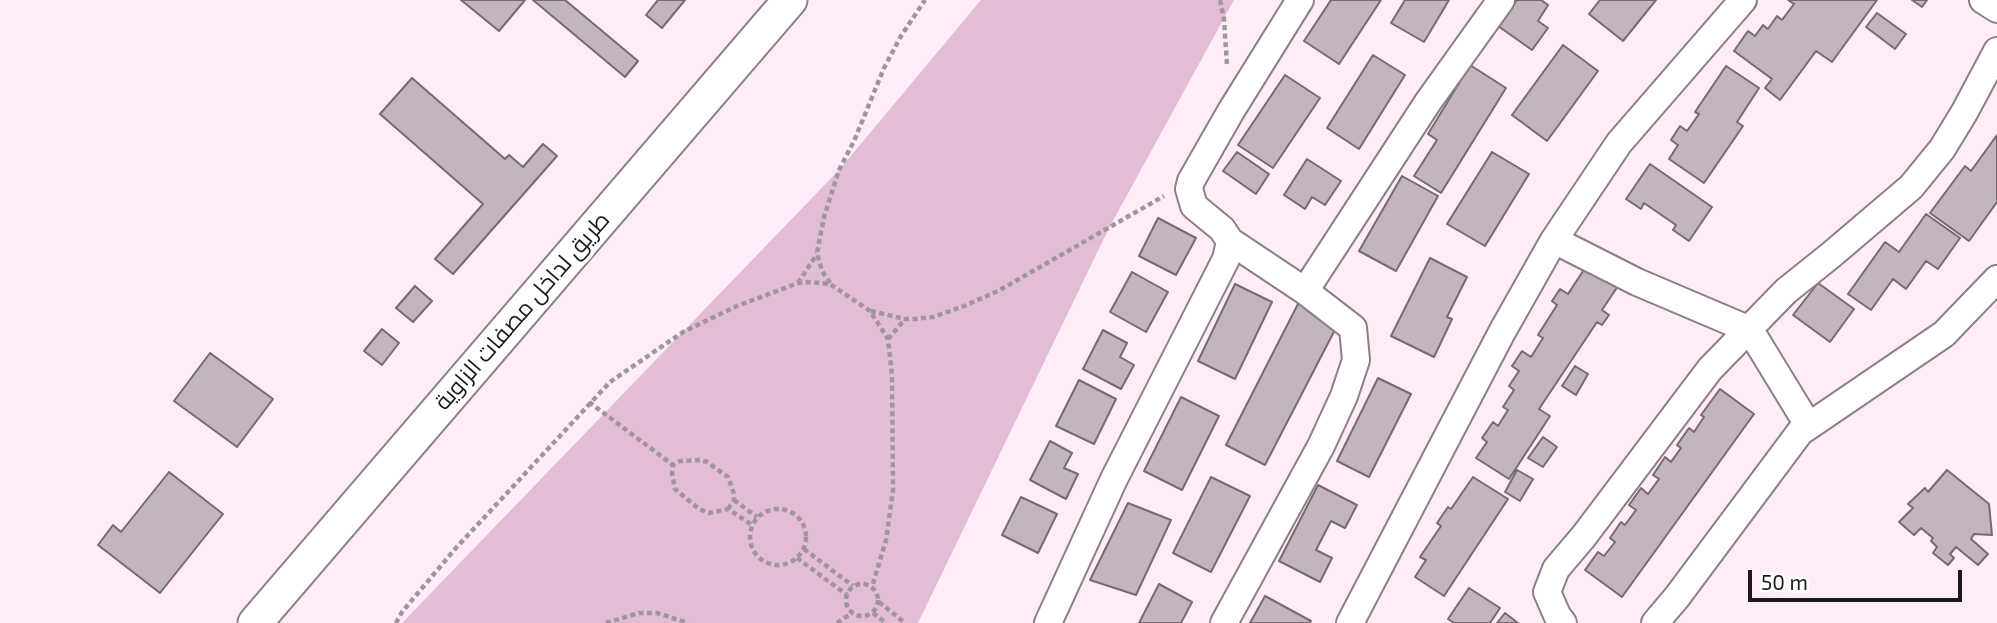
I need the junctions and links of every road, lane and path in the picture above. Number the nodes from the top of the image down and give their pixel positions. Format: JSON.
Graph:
{"nodes":[{"id":1,"x":790,"y":0,"type":"edge"},
{"id":2,"x":925,"y":0,"type":"edge"},
{"id":3,"x":1220,"y":0,"type":"edge"},
{"id":4,"x":1300,"y":0,"type":"edge"},
{"id":5,"x":1501,"y":0,"type":"edge"},
{"id":6,"x":1743,"y":0,"type":"edge"},
{"id":7,"x":1983,"y":0,"type":"edge"},
{"id":8,"x":1997,"y":9,"type":"edge"},
{"id":9,"x":1997,"y":51,"type":"edge"},
{"id":10,"x":1231,"y":111,"type":"junction"},
{"id":11,"x":1191,"y":180,"type":"junction"},
{"id":12,"x":1554,"y":240,"type":"junction"},
{"id":13,"x":1230,"y":241,"type":"junction"},
{"id":14,"x":817,"y":253,"type":"junction"},
{"id":15,"x":1997,"y":279,"type":"edge"},
{"id":16,"x":797,"y":283,"type":"junction"},
{"id":17,"x":830,"y":284,"type":"junction"},
{"id":18,"x":1305,"y":291,"type":"junction"},
{"id":19,"x":870,"y":311,"type":"junction"},
{"id":20,"x":905,"y":320,"type":"junction"},
{"id":21,"x":1750,"y":330,"type":"junction"},
{"id":22,"x":888,"y":339,"type":"junction"},
{"id":23,"x":589,"y":402,"type":"junction"},
{"id":24,"x":1808,"y":425,"type":"junction"},
{"id":25,"x":673,"y":465,"type":"junction"},
{"id":26,"x":734,"y":500,"type":"junction"},
{"id":27,"x":728,"y":509,"type":"junction"},
{"id":28,"x":757,"y":517,"type":"junction"},
{"id":29,"x":752,"y":525,"type":"junction"},
{"id":30,"x":804,"y":549,"type":"junction"},
{"id":31,"x":797,"y":558,"type":"junction"},
{"id":32,"x":828,"y":568,"type":"junction"},
{"id":33,"x":822,"y":576,"type":"junction"},
{"id":34,"x":853,"y":586,"type":"junction"},
{"id":35,"x":872,"y":587,"type":"junction"},
{"id":36,"x":847,"y":595,"type":"junction"},
{"id":37,"x":879,"y":602,"type":"junction"},
{"id":38,"x":852,"y":612,"type":"junction"},
{"id":39,"x":870,"y":614,"type":"junction"},
{"id":40,"x":1357,"y":620,"type":"edge"},
{"id":41,"x":255,"y":623,"type":"edge"},
{"id":42,"x":396,"y":623,"type":"edge"},
{"id":43,"x":606,"y":623,"type":"edge"},
{"id":44,"x":688,"y":623,"type":"edge"},
{"id":45,"x":837,"y":623,"type":"edge"},
{"id":46,"x":867,"y":623,"type":"edge"},
{"id":47,"x":887,"y":623,"type":"edge"},
{"id":48,"x":905,"y":623,"type":"edge"},
{"id":49,"x":1048,"y":623,"type":"edge"},
{"id":50,"x":1224,"y":623,"type":"edge"},
{"id":51,"x":1563,"y":623,"type":"edge"},
{"id":52,"x":1654,"y":623,"type":"edge"}],
"edges":[{"from":1,"to":41,"type":"street","name":"طريق لداخل مصفات الزاوية"},
{"from":2,"to":14,"type":"path"},
{"from":3,"to":10,"type":"path"},
{"from":4,"to":10,"type":"street"},
{"from":5,"to":18,"type":"street"},
{"from":6,"to":12,"type":"street"},
{"from":7,"to":8,"type":"street"},
{"from":9,"to":21,"type":"street"},
{"from":10,"to":11,"type":"street"},
{"from":11,"to":13,"type":"street"},
{"from":11,"to":20,"type":"path"},
{"from":12,"to":21,"type":"street"},
{"from":12,"to":40,"type":"street"},
{"from":13,"to":18,"type":"street"},
{"from":13,"to":49,"type":"street"},
{"from":14,"to":16,"type":"path"},
{"from":14,"to":17,"type":"path"},
{"from":15,"to":24,"type":"street"},
{"from":16,"to":17,"type":"path"},
{"from":16,"to":23,"type":"path"},
{"from":17,"to":19,"type":"path"},
{"from":18,"to":50,"type":"street"},
{"from":19,"to":20,"type":"path"},
{"from":19,"to":22,"type":"path"},
{"from":20,"to":22,"type":"path"},
{"from":21,"to":24,"type":"street"},
{"from":21,"to":51,"type":"street"},
{"from":22,"to":35,"type":"path"},
{"from":23,"to":25,"type":"path"},
{"from":23,"to":42,"type":"path"},
{"from":24,"to":52,"type":"street"},
{"from":25,"to":26,"type":"path"},
{"from":25,"to":27,"type":"path"},
{"from":26,"to":27,"type":"path"},
{"from":26,"to":28,"type":"path"},
{"from":27,"to":29,"type":"path"},
{"from":28,"to":29,"type":"path"},
{"from":28,"to":30,"type":"path"},
{"from":29,"to":31,"type":"path"},
{"from":30,"to":31,"type":"path"},
{"from":30,"to":32,"type":"path"},
{"from":31,"to":33,"type":"path"},
{"from":32,"to":33,"type":"path"},
{"from":32,"to":34,"type":"path"},
{"from":33,"to":36,"type":"path"},
{"from":34,"to":35,"type":"path"},
{"from":34,"to":36,"type":"path"},
{"from":35,"to":37,"type":"path"},
{"from":36,"to":38,"type":"path"},
{"from":37,"to":39,"type":"path"},
{"from":37,"to":48,"type":"path"},
{"from":38,"to":39,"type":"path"},
{"from":38,"to":45,"type":"path"},
{"from":39,"to":46,"type":"path"},
{"from":39,"to":47,"type":"path"},
{"from":43,"to":44,"type":"path"}]}
